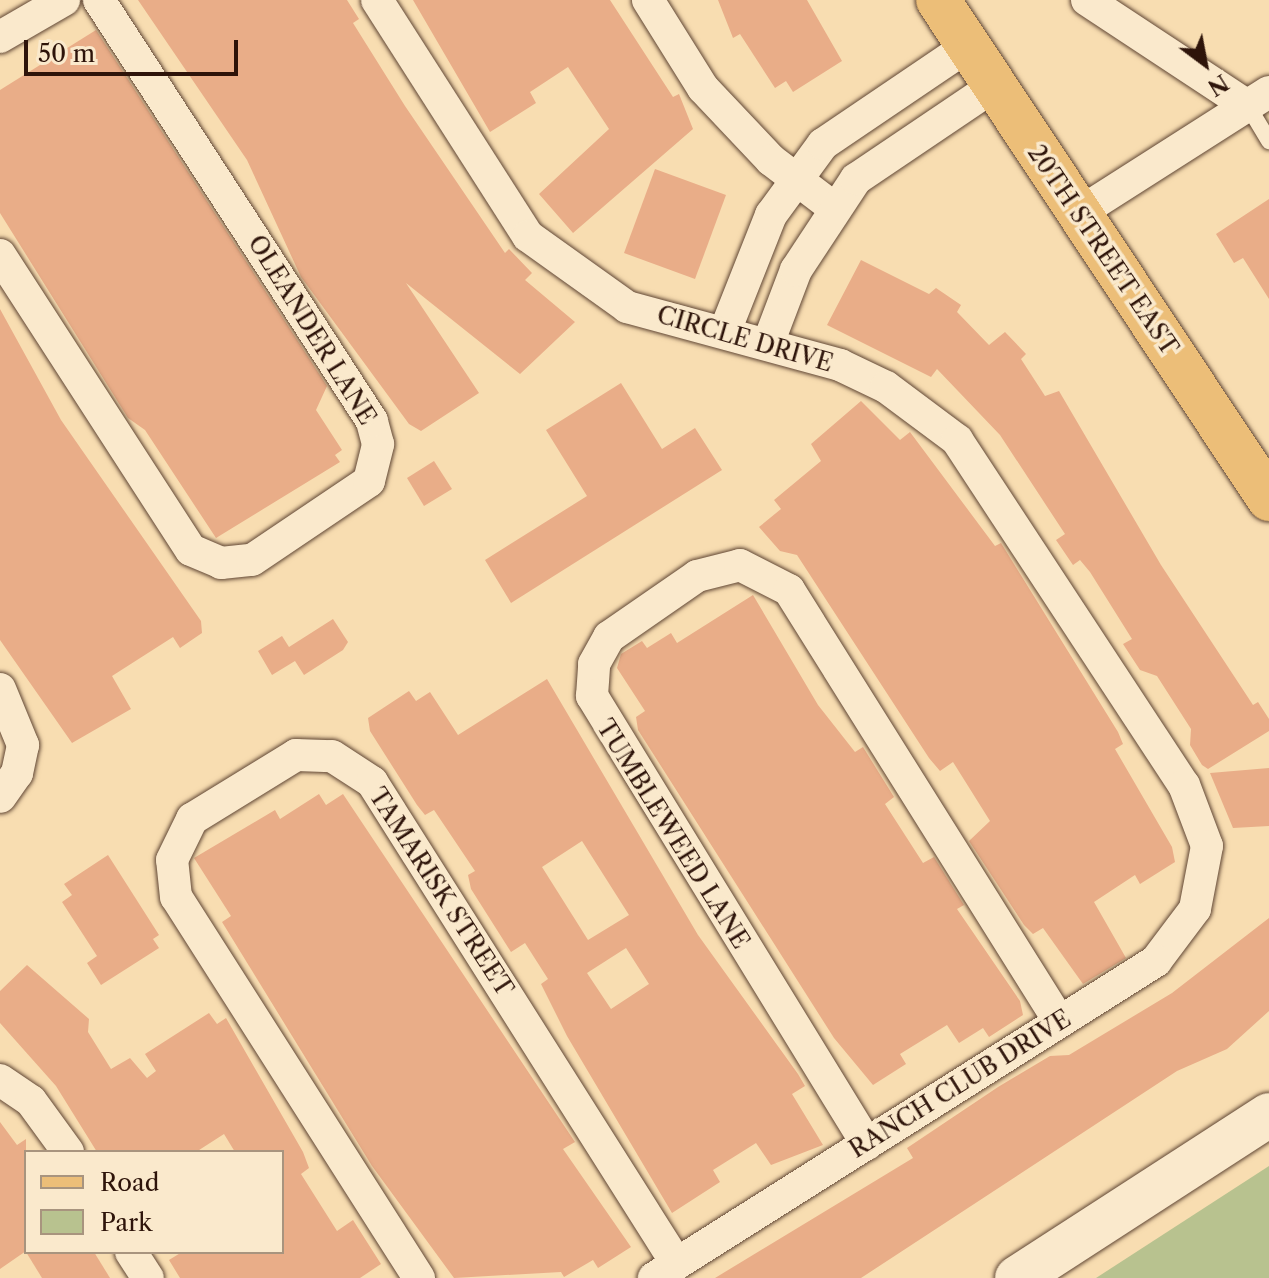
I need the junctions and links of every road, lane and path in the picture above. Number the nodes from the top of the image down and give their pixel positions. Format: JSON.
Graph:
{"nodes":[{"id":1,"x":64,"y":0,"type":"edge"},
{"id":2,"x":99,"y":0,"type":"edge"},
{"id":3,"x":377,"y":0,"type":"edge"},
{"id":4,"x":648,"y":0,"type":"edge"},
{"id":5,"x":938,"y":0,"type":"edge"},
{"id":6,"x":1087,"y":0,"type":"edge"},
{"id":7,"x":0,"y":37,"type":"edge"},
{"id":8,"x":968,"y":46,"type":"junction"},
{"id":9,"x":994,"y":86,"type":"junction"},
{"id":10,"x":1258,"y":99,"type":"edge"},
{"id":11,"x":1269,"y":141,"type":"edge"},
{"id":12,"x":795,"y":179,"type":"junction"},
{"id":13,"x":833,"y":207,"type":"junction"},
{"id":14,"x":1079,"y":213,"type":"junction"},
{"id":15,"x":0,"y":255,"type":"edge"},
{"id":16,"x":725,"y":331,"type":"junction"},
{"id":17,"x":769,"y":341,"type":"junction"},
{"id":18,"x":1269,"y":499,"type":"edge"},
{"id":19,"x":0,"y":689,"type":"edge"},
{"id":20,"x":0,"y":797,"type":"edge"},
{"id":21,"x":1207,"y":846,"type":"joint"},
{"id":22,"x":1059,"y":1021,"type":"junction"},
{"id":23,"x":0,"y":1080,"type":"edge"},
{"id":24,"x":1269,"y":1115,"type":"edge"},
{"id":25,"x":867,"y":1144,"type":"junction"},
{"id":26,"x":67,"y":1150,"type":"edge"},
{"id":27,"x":132,"y":1254,"type":"edge"},
{"id":28,"x":666,"y":1271,"type":"edge"},
{"id":29,"x":148,"y":1278,"type":"edge"},
{"id":30,"x":419,"y":1278,"type":"edge"},
{"id":31,"x":1017,"y":1278,"type":"edge"}],
"edges":[{"from":1,"to":7,"type":"street"},
{"from":2,"to":15,"type":"street","name":"OLEANDER LANE"},
{"from":3,"to":16,"type":"street","name":"CIRCLE DRIVE"},
{"from":4,"to":12,"type":"street"},
{"from":5,"to":8,"type":"main road","name":"20TH STREET EAST"},
{"from":6,"to":10,"type":"street"},
{"from":8,"to":9,"type":"main road","name":"20TH STREET EAST"},
{"from":8,"to":12,"type":"street"},
{"from":9,"to":13,"type":"street"},
{"from":9,"to":14,"type":"main road","name":"20TH STREET EAST"},
{"from":10,"to":11,"type":"lane"},
{"from":10,"to":14,"type":"street"},
{"from":12,"to":13,"type":"street"},
{"from":12,"to":16,"type":"street"},
{"from":13,"to":17,"type":"street"},
{"from":14,"to":18,"type":"main road","name":"20TH STREET EAST"},
{"from":16,"to":17,"type":"street","name":"CIRCLE DRIVE"},
{"from":17,"to":21,"type":"street","name":"CIRCLE DRIVE"},
{"from":19,"to":20,"type":"street"},
{"from":21,"to":22,"type":"street","name":"RANCH CLUB DRIVE"},
{"from":22,"to":25,"type":"street","name":"RANCH CLUB DRIVE"},
{"from":22,"to":25,"type":"street","name":"TUMBLEWEED LANE"},
{"from":23,"to":26,"type":"street"},
{"from":24,"to":31,"type":"street"},
{"from":25,"to":28,"type":"street","name":"RANCH CLUB DRIVE"},
{"from":27,"to":29,"type":"street"},
{"from":28,"to":30,"type":"street","name":"TAMARISK STREET"}]}
